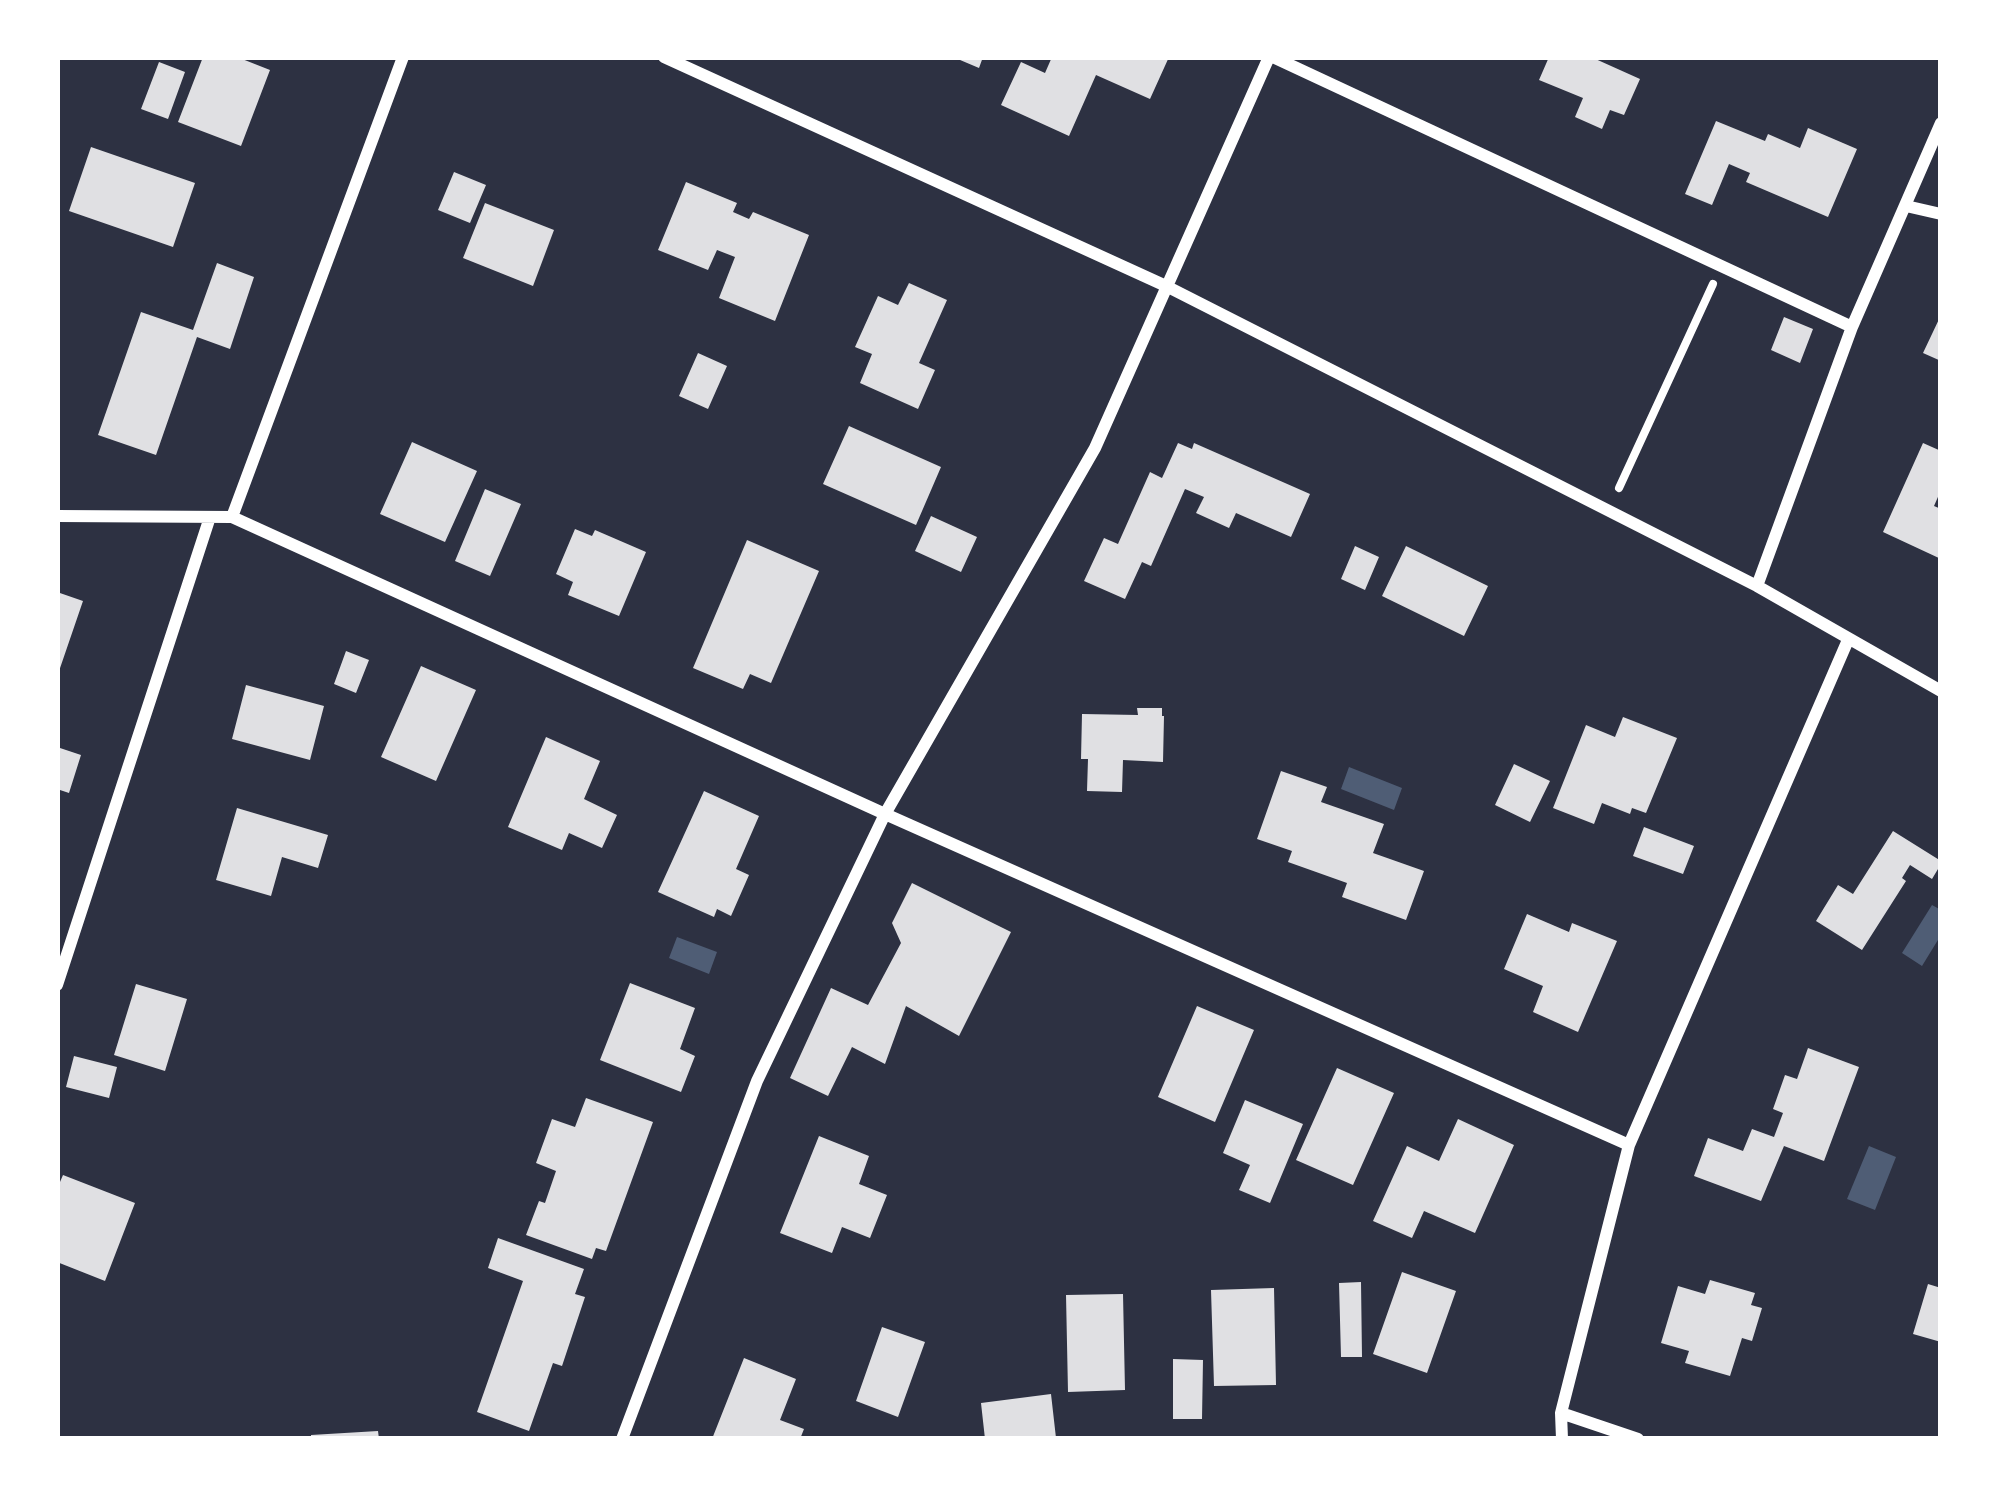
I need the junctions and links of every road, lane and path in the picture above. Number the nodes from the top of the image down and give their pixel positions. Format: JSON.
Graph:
{"nodes":[{"id":1,"x":403,"y":57,"type":"edge"},
{"id":2,"x":664,"y":57,"type":"edge"},
{"id":3,"x":1271,"y":57,"type":"edge"},
{"id":4,"x":1941,"y":123,"type":"edge"},
{"id":5,"x":1906,"y":206,"type":"junction"},
{"id":6,"x":1941,"y":214,"type":"edge"},
{"id":7,"x":1721,"y":266,"type":"junction"},
{"id":8,"x":1166,"y":286,"type":"junction"},
{"id":9,"x":1852,"y":327,"type":"junction"},
{"id":10,"x":1609,"y":511,"type":"junction"},
{"id":11,"x":57,"y":515,"type":"edge"},
{"id":12,"x":210,"y":517,"type":"junction"},
{"id":13,"x":232,"y":517,"type":"junction"},
{"id":14,"x":1757,"y":586,"type":"junction"},
{"id":15,"x":1848,"y":640,"type":"junction"},
{"id":16,"x":1941,"y":691,"type":"edge"},
{"id":17,"x":885,"y":814,"type":"junction"},
{"id":18,"x":57,"y":985,"type":"edge"},
{"id":19,"x":1629,"y":1144,"type":"junction"},
{"id":20,"x":1561,"y":1413,"type":"junction"},
{"id":21,"x":622,"y":1439,"type":"edge"},
{"id":22,"x":1562,"y":1439,"type":"edge"},
{"id":23,"x":1638,"y":1439,"type":"edge"}],
"edges":[{"from":1,"to":13,"type":"street"},
{"from":2,"to":8,"type":"street"},
{"from":3,"to":7,"type":"street"},
{"from":3,"to":8,"type":"street"},
{"from":4,"to":5,"type":"street"},
{"from":5,"to":6,"type":"street"},
{"from":5,"to":9,"type":"street"},
{"from":7,"to":9,"type":"street"},
{"from":7,"to":10,"type":"path"},
{"from":8,"to":10,"type":"street"},
{"from":8,"to":17,"type":"street"},
{"from":9,"to":14,"type":"street"},
{"from":10,"to":14,"type":"street"},
{"from":11,"to":12,"type":"street"},
{"from":12,"to":13,"type":"street"},
{"from":12,"to":18,"type":"street"},
{"from":13,"to":17,"type":"street"},
{"from":14,"to":15,"type":"street"},
{"from":15,"to":16,"type":"street"},
{"from":15,"to":19,"type":"street"},
{"from":17,"to":19,"type":"street"},
{"from":17,"to":21,"type":"street"},
{"from":19,"to":20,"type":"street"},
{"from":20,"to":22,"type":"street"},
{"from":20,"to":23,"type":"street"}]}
